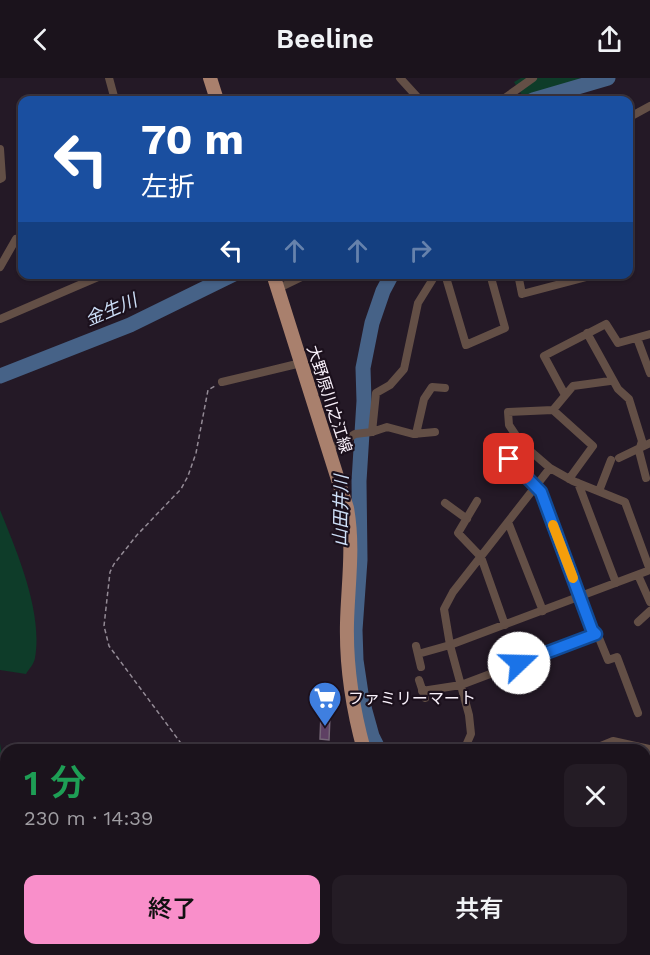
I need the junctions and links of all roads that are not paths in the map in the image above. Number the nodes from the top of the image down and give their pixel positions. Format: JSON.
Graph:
{"nodes":[{"id":1,"x":109,"y":78,"type":"edge"},
{"id":2,"x":210,"y":78,"type":"edge"},
{"id":3,"x":400,"y":78,"type":"edge"},
{"id":4,"x":533,"y":78,"type":"edge"},
{"id":5,"x":114,"y":96,"type":"edge"},
{"id":6,"x":216,"y":96,"type":"edge"},
{"id":7,"x":416,"y":96,"type":"edge"},
{"id":8,"x":508,"y":96,"type":"edge"},
{"id":9,"x":650,"y":106,"type":"edge"},
{"id":10,"x":633,"y":115,"type":"edge"},
{"id":11,"x":0,"y":149,"type":"edge"},
{"id":12,"x":0,"y":179,"type":"edge"},
{"id":13,"x":18,"y":240,"type":"edge"},
{"id":14,"x":0,"y":267,"type":"edge"},
{"id":15,"x":93,"y":279,"type":"edge"},
{"id":16,"x":274,"y":279,"type":"edge"},
{"id":17,"x":298,"y":279,"type":"edge"},
{"id":18,"x":433,"y":279,"type":"edge"},
{"id":19,"x":446,"y":279,"type":"edge"},
{"id":20,"x":491,"y":279,"type":"edge"},
{"id":21,"x":519,"y":279,"type":"edge"},
{"id":22,"x":579,"y":279,"type":"edge"},
{"id":23,"x":277,"y":289,"type":"junction"},
{"id":24,"x":0,"y":319,"type":"edge"},
{"id":25,"x":587,"y":333,"type":"junction"},
{"id":26,"x":650,"y":334,"type":"edge"},
{"id":27,"x":637,"y":338,"type":"junction"},
{"id":28,"x":301,"y":363,"type":"junction"},
{"id":29,"x":650,"y":373,"type":"edge"},
{"id":30,"x":610,"y":381,"type":"dead end"},
{"id":31,"x":222,"y":382,"type":"road end"},
{"id":32,"x":445,"y":388,"type":"dead end"},
{"id":33,"x":565,"y":395,"type":"junction"},
{"id":34,"x":553,"y":410,"type":"junction"},
{"id":35,"x":372,"y":432,"type":"junction"},
{"id":36,"x":435,"y":432,"type":"dead end"},
{"id":37,"x":416,"y":434,"type":"junction"},
{"id":38,"x":650,"y":443,"type":"edge"},
{"id":39,"x":640,"y":448,"type":"junction"},
{"id":40,"x":329,"y":450,"type":"junction"},
{"id":41,"x":503,"y":452,"type":"dead end"},
{"id":42,"x":550,"y":468,"type":"junction"},
{"id":43,"x":646,"y":478,"type":"dead end"},
{"id":44,"x":569,"y":479,"type":"junction"},
{"id":45,"x":578,"y":483,"type":"junction"},
{"id":46,"x":536,"y":487,"type":"junction"},
{"id":47,"x":599,"y":492,"type":"junction"},
{"id":48,"x":477,"y":501,"type":"dead end"},
{"id":49,"x":445,"y":503,"type":"dead end"},
{"id":50,"x":467,"y":519,"type":"junction"},
{"id":51,"x":508,"y":522,"type":"junction"},
{"id":52,"x":481,"y":557,"type":"junction"},
{"id":53,"x":650,"y":570,"type":"edge"},
{"id":54,"x":639,"y":575,"type":"junction"},
{"id":55,"x":616,"y":583,"type":"junction"},
{"id":56,"x":579,"y":597,"type":"junction"},
{"id":57,"x":650,"y":602,"type":"edge"},
{"id":58,"x":543,"y":611,"type":"junction"},
{"id":59,"x":650,"y":611,"type":"edge"},
{"id":60,"x":638,"y":622,"type":"dead end"},
{"id":61,"x":505,"y":625,"type":"junction"},
{"id":62,"x":596,"y":634,"type":"junction"},
{"id":63,"x":450,"y":645,"type":"junction"},
{"id":64,"x":421,"y":667,"type":"dead end"},
{"id":65,"x":419,"y":680,"type":"dead end"},
{"id":66,"x":461,"y":685,"type":"junction"},
{"id":67,"x":638,"y":713,"type":"dead end"},
{"id":68,"x":362,"y":744,"type":"edge"},
{"id":69,"x":467,"y":744,"type":"edge"},
{"id":70,"x":609,"y":744,"type":"edge"},
{"id":71,"x":627,"y":744,"type":"edge"}],
"edges":[{"from":1,"to":5,"type":"street"},
{"from":2,"to":6,"type":"main road"},
{"from":3,"to":7,"type":"street"},
{"from":4,"to":8,"type":"street"},
{"from":9,"to":10,"type":"street"},
{"from":11,"to":12,"type":"street"},
{"from":13,"to":14,"type":"street"},
{"from":15,"to":24,"type":"street"},
{"from":16,"to":23,"type":"main road","name":"大野原川之江線"},
{"from":17,"to":23,"type":"street"},
{"from":18,"to":35,"type":"street"},
{"from":19,"to":20,"type":"street"},
{"from":21,"to":22,"type":"street"},
{"from":23,"to":28,"type":"main road","name":"大野原川之江線"},
{"from":25,"to":27,"type":"street"},
{"from":25,"to":33,"type":"street"},
{"from":25,"to":39,"type":"street"},
{"from":26,"to":27,"type":"street"},
{"from":27,"to":29,"type":"street"},
{"from":28,"to":31,"type":"street"},
{"from":28,"to":40,"type":"main road","name":"大野原川之江線"},
{"from":30,"to":33,"type":"street"},
{"from":32,"to":37,"type":"street"},
{"from":33,"to":34,"type":"street"},
{"from":34,"to":42,"type":"street"},
{"from":34,"to":44,"type":"street"},
{"from":35,"to":37,"type":"street"},
{"from":35,"to":40,"type":"street"},
{"from":36,"to":37,"type":"street"},
{"from":38,"to":39,"type":"street"},
{"from":39,"to":43,"type":"street"},
{"from":39,"to":47,"type":"street"},
{"from":40,"to":68,"type":"main road","name":"大野原川之江線"},
{"from":41,"to":46,"type":"street"},
{"from":42,"to":44,"type":"street"},
{"from":42,"to":46,"type":"street"},
{"from":44,"to":45,"type":"street"},
{"from":45,"to":47,"type":"street"},
{"from":45,"to":55,"type":"street"},
{"from":46,"to":51,"type":"street"},
{"from":46,"to":56,"type":"street"},
{"from":47,"to":53,"type":"street"},
{"from":48,"to":50,"type":"street"},
{"from":49,"to":50,"type":"street"},
{"from":50,"to":52,"type":"street"},
{"from":51,"to":52,"type":"street"},
{"from":51,"to":58,"type":"street"},
{"from":52,"to":61,"type":"street"},
{"from":52,"to":63,"type":"street"},
{"from":53,"to":54,"type":"street"},
{"from":54,"to":55,"type":"street"},
{"from":54,"to":57,"type":"street"},
{"from":55,"to":56,"type":"street"},
{"from":56,"to":58,"type":"street"},
{"from":56,"to":62,"type":"street"},
{"from":58,"to":61,"type":"street"},
{"from":59,"to":60,"type":"street"},
{"from":61,"to":63,"type":"street"},
{"from":62,"to":66,"type":"street"},
{"from":62,"to":67,"type":"street"},
{"from":63,"to":64,"type":"street"},
{"from":63,"to":66,"type":"street"},
{"from":65,"to":66,"type":"street"},
{"from":66,"to":69,"type":"street"},
{"from":70,"to":71,"type":"street"}]}
